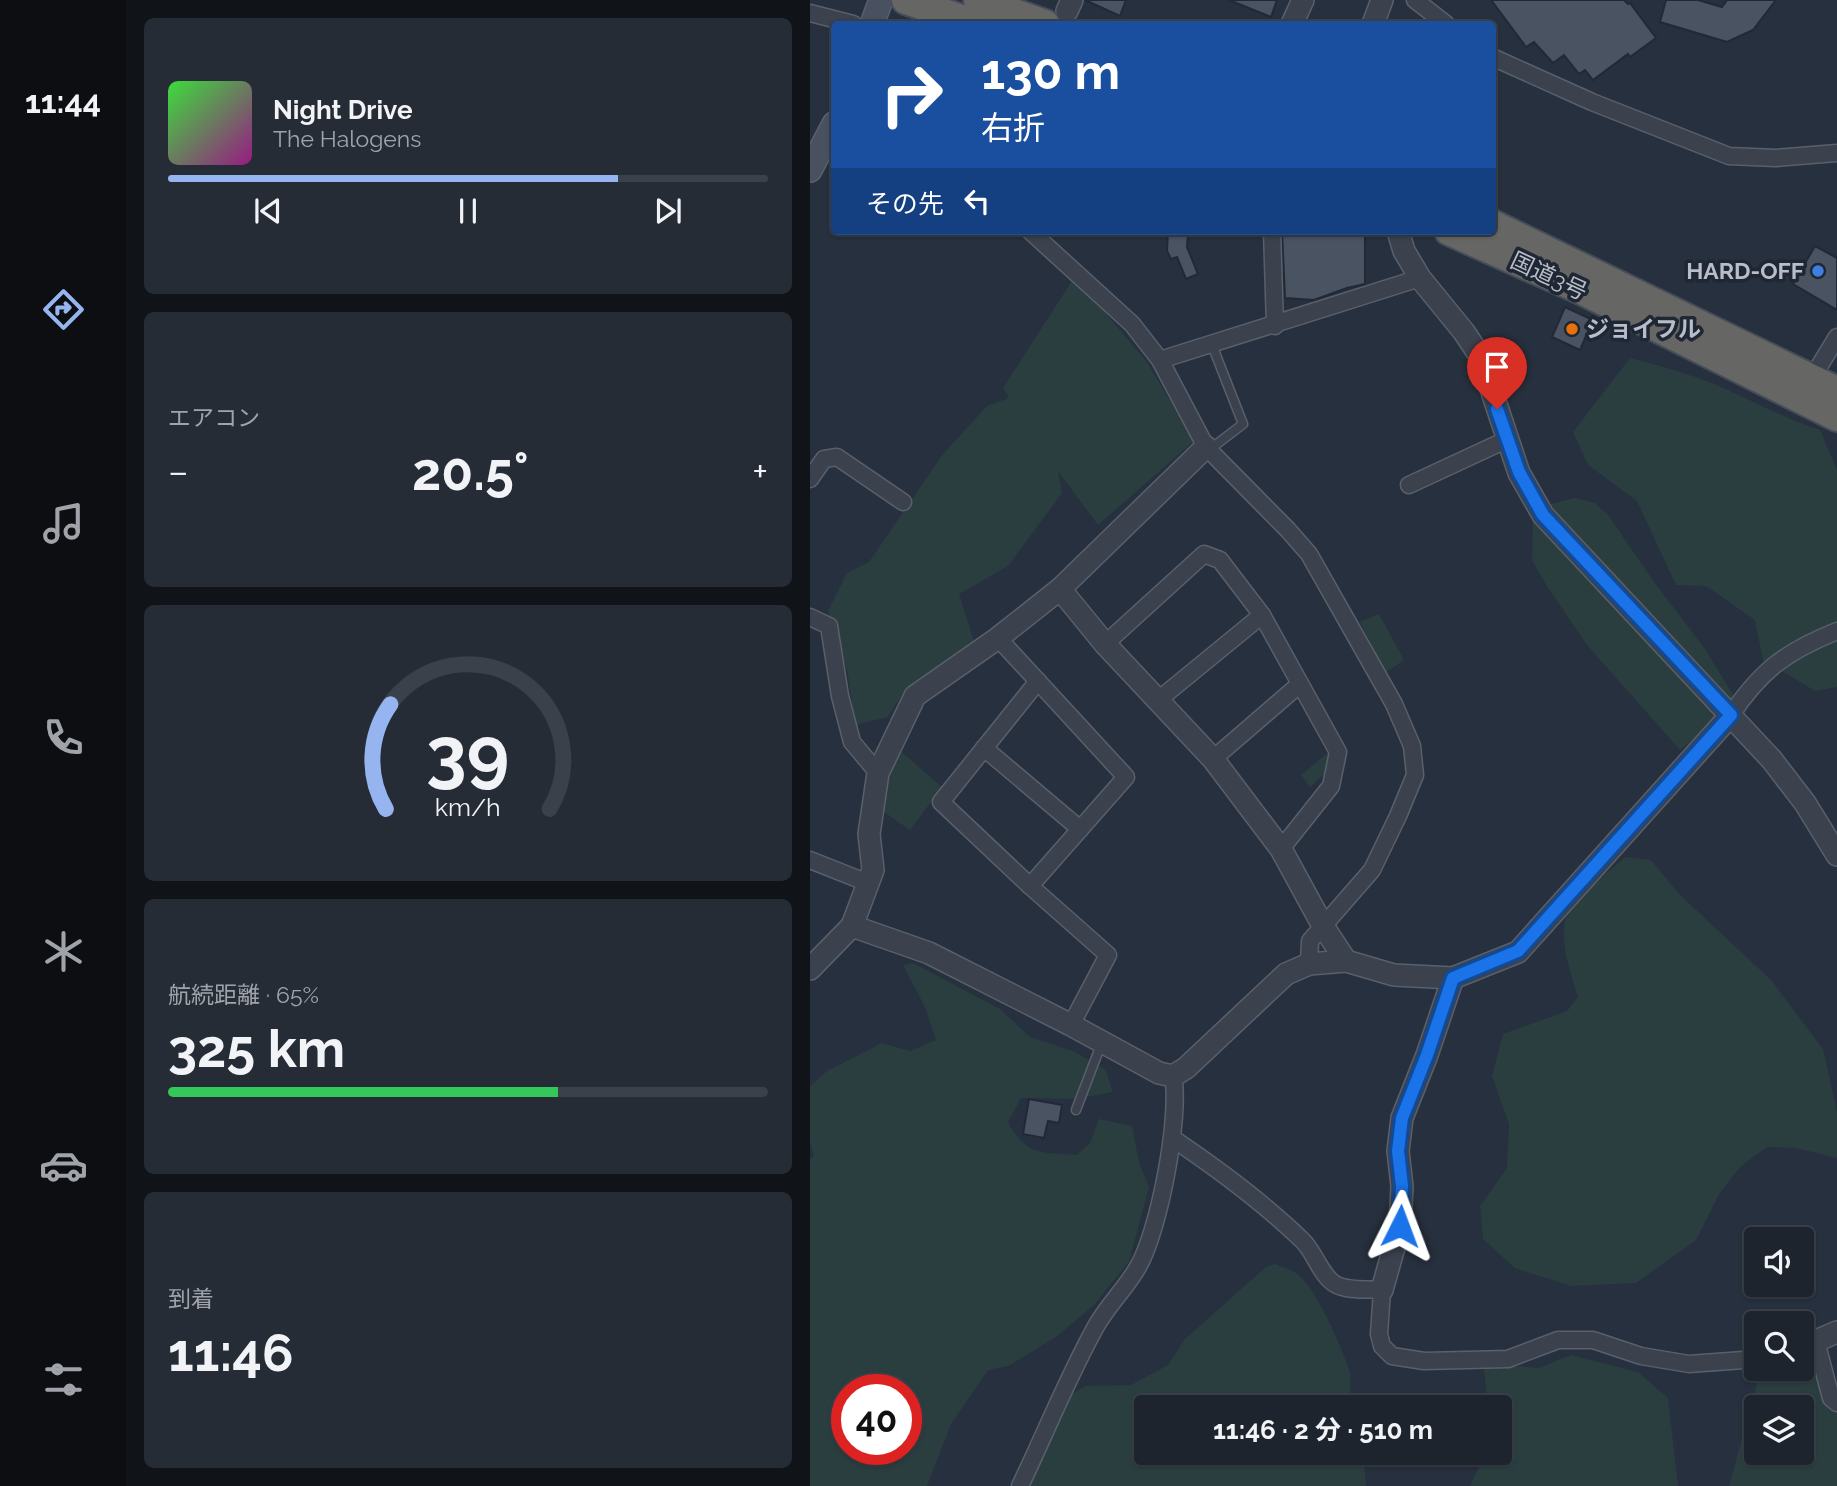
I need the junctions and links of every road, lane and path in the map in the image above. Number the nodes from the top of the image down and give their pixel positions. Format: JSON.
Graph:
{"nodes":[{"id":1,"x":881,"y":0,"type":"edge"},
{"id":2,"x":906,"y":0,"type":"edge"},
{"id":3,"x":978,"y":0,"type":"edge"},
{"id":4,"x":1303,"y":0,"type":"edge"},
{"id":5,"x":1382,"y":0,"type":"edge"},
{"id":6,"x":1415,"y":0,"type":"edge"},
{"id":7,"x":1061,"y":12,"type":"edge"},
{"id":8,"x":810,"y":13,"type":"edge"},
{"id":9,"x":841,"y":21,"type":"edge"},
{"id":10,"x":873,"y":21,"type":"edge"},
{"id":11,"x":967,"y":21,"type":"edge"},
{"id":12,"x":1293,"y":21,"type":"edge"},
{"id":13,"x":1374,"y":21,"type":"edge"},
{"id":14,"x":1442,"y":21,"type":"edge"},
{"id":15,"x":1496,"y":59,"type":"edge"},
{"id":16,"x":831,"y":130,"type":"edge"},
{"id":17,"x":1837,"y":153,"type":"edge"},
{"id":18,"x":810,"y":170,"type":"edge"},
{"id":19,"x":1496,"y":226,"type":"edge"},
{"id":20,"x":1034,"y":235,"type":"edge"},
{"id":21,"x":1272,"y":235,"type":"edge"},
{"id":22,"x":1399,"y":235,"type":"edge"},
{"id":23,"x":1458,"y":235,"type":"edge"},
{"id":24,"x":1420,"y":278,"type":"junction"},
{"id":25,"x":1275,"y":326,"type":"junction"},
{"id":26,"x":1837,"y":337,"type":"edge"},
{"id":27,"x":1212,"y":345,"type":"junction"},
{"id":28,"x":1160,"y":360,"type":"junction"},
{"id":29,"x":1824,"y":384,"type":"edge"},
{"id":30,"x":1837,"y":417,"type":"edge"},
{"id":31,"x":1508,"y":439,"type":"junction"},
{"id":32,"x":1208,"y":449,"type":"junction"},
{"id":33,"x":810,"y":479,"type":"edge"},
{"id":34,"x":1410,"y":485,"type":"dead end"},
{"id":35,"x":903,"y":502,"type":"dead end"},
{"id":36,"x":1060,"y":589,"type":"junction"},
{"id":37,"x":1262,"y":615,"type":"junction"},
{"id":38,"x":810,"y":617,"type":"edge"},
{"id":39,"x":1837,"y":631,"type":"edge"},
{"id":40,"x":998,"y":638,"type":"junction"},
{"id":41,"x":1105,"y":644,"type":"junction"},
{"id":42,"x":1038,"y":681,"type":"junction"},
{"id":43,"x":1300,"y":684,"type":"junction"},
{"id":44,"x":1157,"y":701,"type":"junction"},
{"id":45,"x":1731,"y":715,"type":"junction"},
{"id":46,"x":984,"y":748,"type":"junction"},
{"id":47,"x":1212,"y":759,"type":"junction"},
{"id":48,"x":878,"y":773,"type":"junction"},
{"id":49,"x":1080,"y":829,"type":"junction"},
{"id":50,"x":1281,"y":849,"type":"junction"},
{"id":51,"x":1837,"y":855,"type":"edge"},
{"id":52,"x":810,"y":860,"type":"edge"},
{"id":53,"x":868,"y":883,"type":"junction"},
{"id":54,"x":1030,"y":887,"type":"junction"},
{"id":55,"x":852,"y":926,"type":"junction"},
{"id":56,"x":1323,"y":926,"type":"junction"},
{"id":57,"x":1346,"y":961,"type":"junction"},
{"id":58,"x":1309,"y":964,"type":"junction"},
{"id":59,"x":810,"y":969,"type":"edge"},
{"id":60,"x":1453,"y":978,"type":"junction"},
{"id":61,"x":1071,"y":1025,"type":"junction"},
{"id":62,"x":1102,"y":1042,"type":"junction"},
{"id":63,"x":1173,"y":1076,"type":"junction"},
{"id":64,"x":1076,"y":1110,"type":"dead end"},
{"id":65,"x":1172,"y":1138,"type":"junction"},
{"id":66,"x":1382,"y":1290,"type":"junction"},
{"id":67,"x":1837,"y":1332,"type":"edge"},
{"id":68,"x":1814,"y":1341,"type":"edge"},
{"id":69,"x":1814,"y":1356,"type":"edge"},
{"id":70,"x":1744,"y":1360,"type":"edge"},
{"id":71,"x":1837,"y":1402,"type":"edge"},
{"id":72,"x":1020,"y":1486,"type":"edge"}],
"edges":[{"from":1,"to":10,"type":"main road"},
{"from":2,"to":11,"type":"highway"},
{"from":3,"to":7,"type":"highway"},
{"from":4,"to":12,"type":"street"},
{"from":5,"to":13,"type":"street"},
{"from":6,"to":14,"type":"street"},
{"from":8,"to":9,"type":"street"},
{"from":15,"to":17,"type":"street"},
{"from":16,"to":18,"type":"main road"},
{"from":19,"to":29,"type":"highway","name":"国道3号"},
{"from":20,"to":28,"type":"street"},
{"from":21,"to":25,"type":"street"},
{"from":22,"to":24,"type":"street"},
{"from":23,"to":30,"type":"highway","name":"国道3号"},
{"from":24,"to":25,"type":"street"},
{"from":24,"to":31,"type":"street"},
{"from":25,"to":27,"type":"street"},
{"from":26,"to":29,"type":"street"},
{"from":27,"to":28,"type":"street"},
{"from":27,"to":32,"type":"lane"},
{"from":28,"to":32,"type":"street"},
{"from":31,"to":34,"type":"street"},
{"from":31,"to":45,"type":"street"},
{"from":32,"to":36,"type":"street"},
{"from":32,"to":56,"type":"street"},
{"from":33,"to":35,"type":"street"},
{"from":36,"to":40,"type":"street"},
{"from":36,"to":41,"type":"street"},
{"from":37,"to":41,"type":"street"},
{"from":37,"to":43,"type":"street"},
{"from":37,"to":44,"type":"street"},
{"from":38,"to":48,"type":"street"},
{"from":39,"to":45,"type":"street"},
{"from":40,"to":42,"type":"street"},
{"from":40,"to":48,"type":"street"},
{"from":41,"to":44,"type":"street"},
{"from":42,"to":46,"type":"street"},
{"from":42,"to":49,"type":"street"},
{"from":43,"to":47,"type":"street"},
{"from":43,"to":50,"type":"street"},
{"from":44,"to":47,"type":"street"},
{"from":45,"to":51,"type":"street"},
{"from":45,"to":60,"type":"street"},
{"from":46,"to":49,"type":"street"},
{"from":46,"to":54,"type":"street"},
{"from":47,"to":50,"type":"street"},
{"from":48,"to":53,"type":"street"},
{"from":49,"to":54,"type":"street"},
{"from":50,"to":56,"type":"street"},
{"from":52,"to":53,"type":"street"},
{"from":53,"to":55,"type":"street"},
{"from":54,"to":61,"type":"street"},
{"from":55,"to":59,"type":"street"},
{"from":55,"to":61,"type":"street"},
{"from":56,"to":57,"type":"street"},
{"from":56,"to":58,"type":"street"},
{"from":57,"to":58,"type":"street"},
{"from":57,"to":60,"type":"street"},
{"from":58,"to":63,"type":"street"},
{"from":60,"to":66,"type":"street"},
{"from":61,"to":62,"type":"street"},
{"from":62,"to":63,"type":"street"},
{"from":62,"to":64,"type":"lane"},
{"from":63,"to":65,"type":"street"},
{"from":65,"to":66,"type":"street"},
{"from":65,"to":72,"type":"street"},
{"from":66,"to":70,"type":"street"},
{"from":67,"to":68,"type":"street"},
{"from":69,"to":71,"type":"street"}]}
